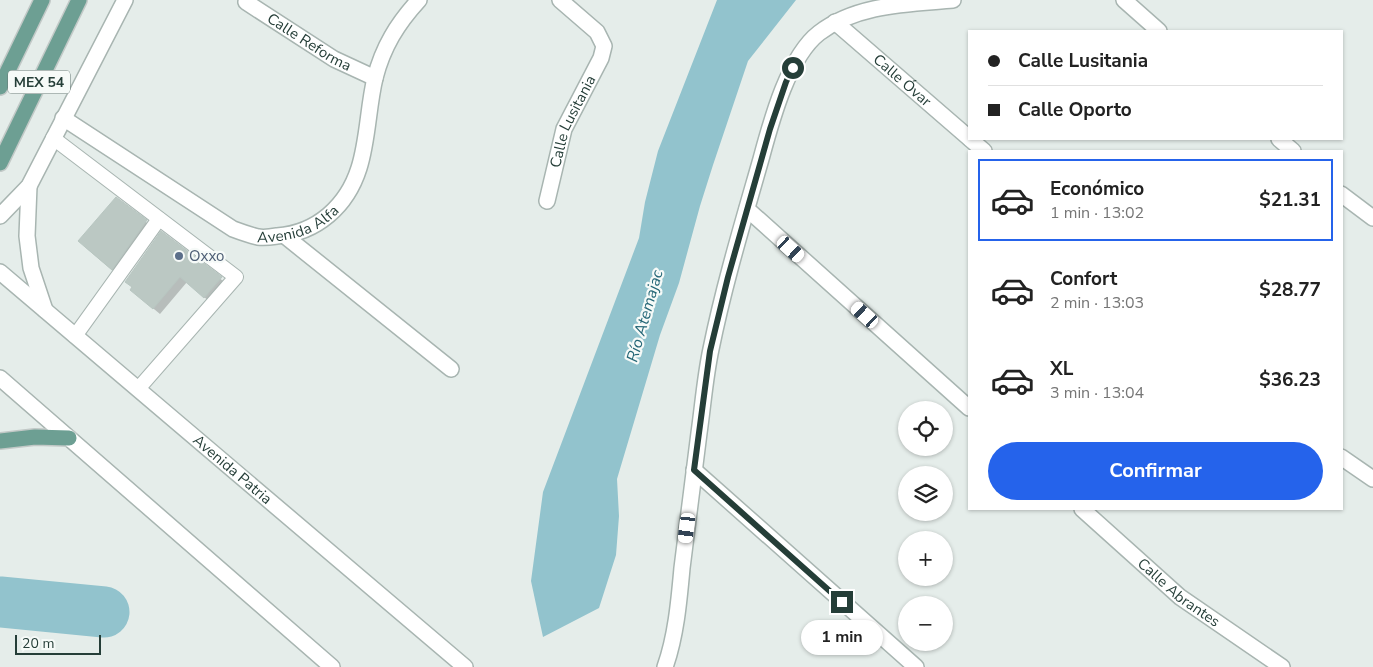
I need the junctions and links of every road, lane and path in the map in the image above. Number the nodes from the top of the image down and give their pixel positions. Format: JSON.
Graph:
{"nodes":[{"id":1,"x":42,"y":0,"type":"edge"},
{"id":2,"x":79,"y":0,"type":"edge"},
{"id":3,"x":125,"y":0,"type":"edge"},
{"id":4,"x":419,"y":0,"type":"edge"},
{"id":5,"x":560,"y":0,"type":"edge"},
{"id":6,"x":953,"y":0,"type":"edge"},
{"id":7,"x":1124,"y":0,"type":"edge"},
{"id":8,"x":246,"y":2,"type":"dead end"},
{"id":9,"x":835,"y":22,"type":"junction"},
{"id":10,"x":1158,"y":30,"type":"edge"},
{"id":11,"x":375,"y":78,"type":"junction"},
{"id":12,"x":0,"y":88,"type":"edge"},
{"id":13,"x":64,"y":118,"type":"junction"},
{"id":14,"x":968,"y":137,"type":"edge"},
{"id":15,"x":53,"y":138,"type":"junction"},
{"id":16,"x":971,"y":140,"type":"edge"},
{"id":17,"x":1280,"y":140,"type":"edge"},
{"id":18,"x":983,"y":150,"type":"edge"},
{"id":19,"x":1292,"y":150,"type":"edge"},
{"id":20,"x":0,"y":163,"type":"edge"},
{"id":21,"x":29,"y":186,"type":"junction"},
{"id":22,"x":1343,"y":196,"type":"edge"},
{"id":23,"x":547,"y":201,"type":"dead end"},
{"id":24,"x":747,"y":209,"type":"junction"},
{"id":25,"x":0,"y":216,"type":"edge"},
{"id":26,"x":1373,"y":218,"type":"edge"},
{"id":27,"x":159,"y":219,"type":"junction"},
{"id":28,"x":285,"y":236,"type":"junction"},
{"id":29,"x":0,"y":272,"type":"edge"},
{"id":30,"x":45,"y":310,"type":"junction"},
{"id":31,"x":75,"y":336,"type":"junction"},
{"id":32,"x":452,"y":369,"type":"dead end"},
{"id":33,"x":0,"y":378,"type":"edge"},
{"id":34,"x":138,"y":390,"type":"junction"},
{"id":35,"x":968,"y":407,"type":"edge"},
{"id":36,"x":68,"y":438,"type":"junction"},
{"id":37,"x":0,"y":441,"type":"edge"},
{"id":38,"x":1343,"y":458,"type":"edge"},
{"id":39,"x":694,"y":470,"type":"junction"},
{"id":40,"x":1373,"y":479,"type":"edge"},
{"id":41,"x":1083,"y":510,"type":"edge"},
{"id":42,"x":332,"y":667,"type":"edge"},
{"id":43,"x":465,"y":667,"type":"edge"},
{"id":44,"x":665,"y":667,"type":"edge"},
{"id":45,"x":916,"y":667,"type":"edge"},
{"id":46,"x":1282,"y":667,"type":"edge"}],
"edges":[{"from":1,"to":12,"type":"main road","number":"MEX 54"},
{"from":2,"to":20,"type":"main road","number":"MEX 54"},
{"from":3,"to":13,"type":"street"},
{"from":4,"to":11,"type":"street","name":"Avenida Alfa"},
{"from":5,"to":23,"type":"street","name":"Calle Lusitania"},
{"from":6,"to":9,"type":"street"},
{"from":7,"to":10,"type":"street"},
{"from":8,"to":11,"type":"street","name":"Calle Reforma"},
{"from":9,"to":14,"type":"street","name":"Calle Óvar"},
{"from":9,"to":24,"type":"street"},
{"from":11,"to":28,"type":"street","name":"Avenida Alfa"},
{"from":13,"to":15,"type":"street"},
{"from":13,"to":28,"type":"street","name":"Avenida Alfa"},
{"from":15,"to":21,"type":"street"},
{"from":15,"to":27,"type":"lane"},
{"from":16,"to":18,"type":"street","name":"Calle Óvar"},
{"from":17,"to":19,"type":"street"},
{"from":21,"to":25,"type":"street"},
{"from":21,"to":30,"type":"street"},
{"from":22,"to":26,"type":"street"},
{"from":24,"to":35,"type":"street"},
{"from":24,"to":39,"type":"street"},
{"from":27,"to":31,"type":"lane"},
{"from":27,"to":34,"type":"lane"},
{"from":28,"to":32,"type":"street"},
{"from":29,"to":30,"type":"street","name":"Avenida Patria"},
{"from":30,"to":31,"type":"street","name":"Avenida Patria"},
{"from":31,"to":34,"type":"street","name":"Avenida Patria"},
{"from":33,"to":36,"type":"street"},
{"from":34,"to":43,"type":"street","name":"Avenida Patria"},
{"from":36,"to":37,"type":"main road"},
{"from":36,"to":42,"type":"street"},
{"from":38,"to":40,"type":"street"},
{"from":39,"to":44,"type":"street"},
{"from":39,"to":45,"type":"street"},
{"from":41,"to":46,"type":"street","name":"Calle Abrantes"}]}
